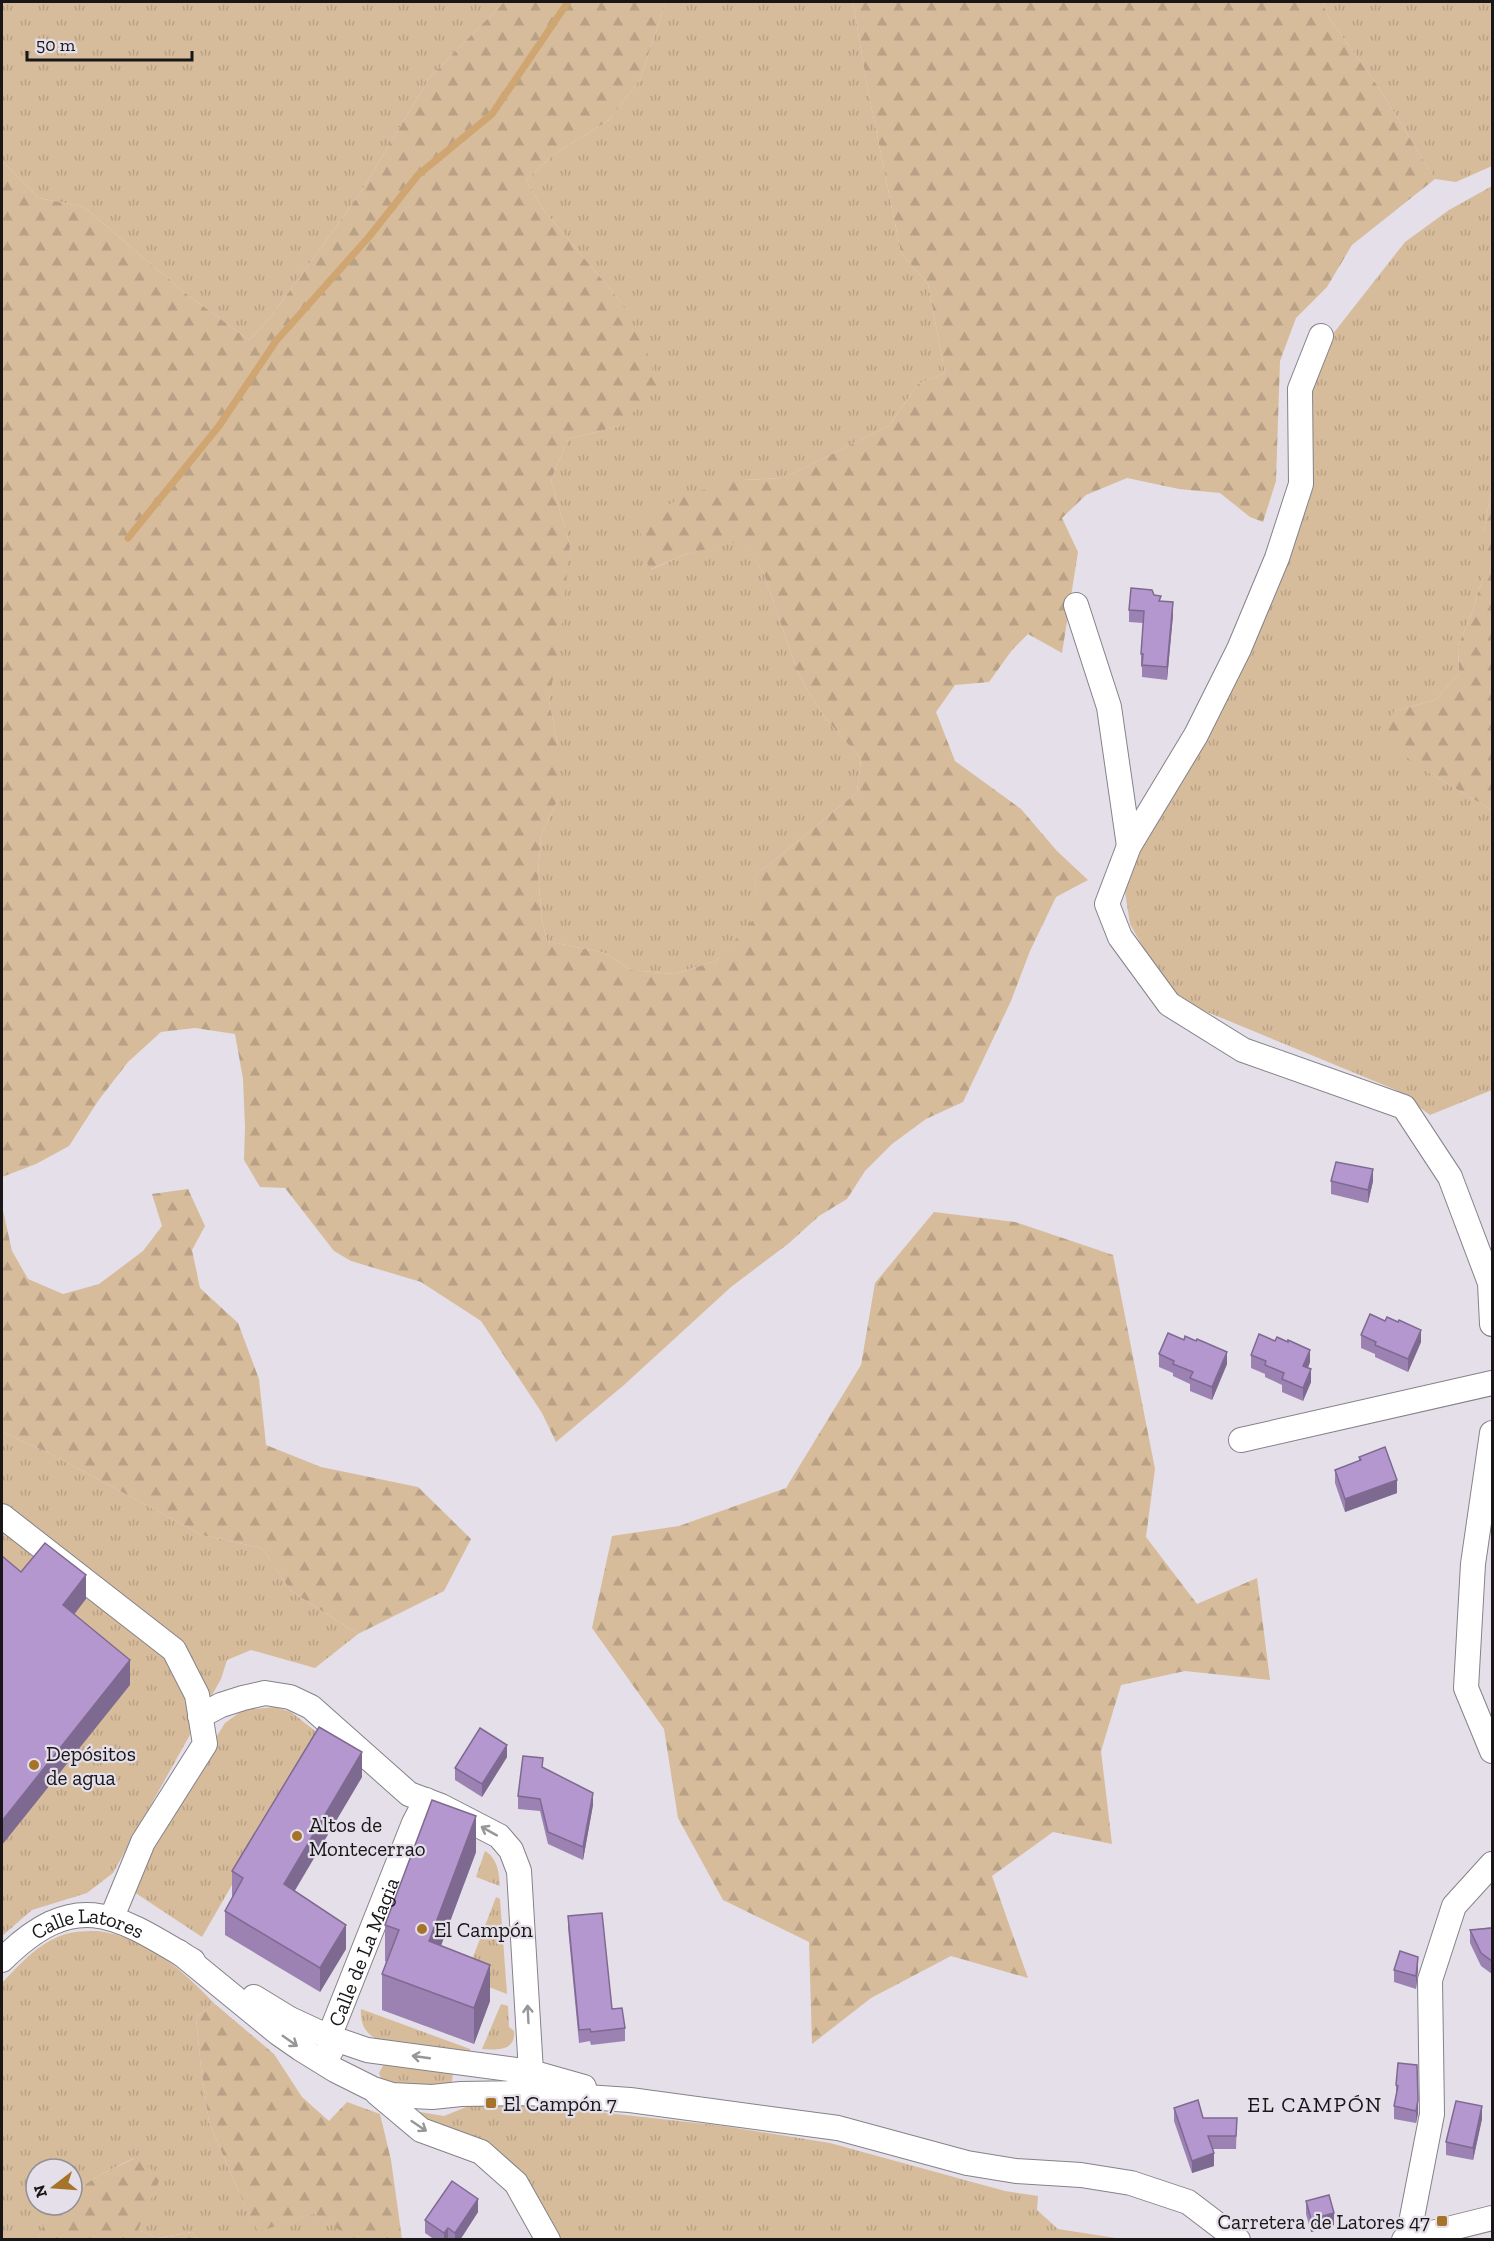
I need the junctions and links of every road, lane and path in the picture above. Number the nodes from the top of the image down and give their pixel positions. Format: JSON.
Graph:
{"nodes":[{"id":1,"x":1321,"y":336,"type":"dead end"},
{"id":2,"x":1076,"y":605,"type":"dead end"},
{"id":3,"x":1130,"y":846,"type":"junction"},
{"id":4,"x":1492,"y":1324,"type":"edge"},
{"id":5,"x":1492,"y":1383,"type":"edge"},
{"id":6,"x":1492,"y":1433,"type":"edge"},
{"id":7,"x":1240,"y":1440,"type":"dead end"},
{"id":8,"x":2,"y":1516,"type":"edge"},
{"id":9,"x":200,"y":1716,"type":"junction"},
{"id":10,"x":1492,"y":1751,"type":"edge"},
{"id":11,"x":426,"y":1800,"type":"junction"},
{"id":12,"x":1492,"y":1864,"type":"edge"},
{"id":13,"x":112,"y":1917,"type":"junction"},
{"id":14,"x":178,"y":1952,"type":"junction"},
{"id":15,"x":2,"y":1960,"type":"edge"},
{"id":16,"x":329,"y":2037,"type":"junction"},
{"id":17,"x":335,"y":2070,"type":"junction"},
{"id":18,"x":531,"y":2072,"type":"junction"},
{"id":19,"x":373,"y":2090,"type":"junction"},
{"id":20,"x":461,"y":2094,"type":"junction"},
{"id":21,"x":630,"y":2100,"type":"junction"},
{"id":22,"x":1492,"y":2218,"type":"edge"},
{"id":23,"x":1406,"y":2239,"type":"edge"},
{"id":24,"x":548,"y":2240,"type":"edge"},
{"id":25,"x":1238,"y":2240,"type":"edge"}],
"edges":[{"from":1,"to":3,"type":"street"},
{"from":2,"to":3,"type":"street"},
{"from":3,"to":4,"type":"street"},
{"from":5,"to":7,"type":"street"},
{"from":6,"to":10,"type":"street"},
{"from":8,"to":9,"type":"street"},
{"from":9,"to":11,"type":"street"},
{"from":9,"to":13,"type":"street"},
{"from":11,"to":16,"type":"street","name":"Calle de La Magia"},
{"from":18,"to":11,"type":"street","one_way":true},
{"from":12,"to":23,"type":"street"},
{"from":13,"to":14,"type":"street","name":"Calle Latores"},
{"from":13,"to":15,"type":"street","name":"Calle Latores"},
{"from":14,"to":16,"type":"street"},
{"from":14,"to":17,"type":"street","one_way":true},
{"from":16,"to":17,"type":"street","name":"Calle de La Magia"},
{"from":18,"to":16,"type":"street","one_way":true},
{"from":17,"to":19,"type":"street"},
{"from":18,"to":20,"type":"street"},
{"from":18,"to":21,"type":"street"},
{"from":19,"to":20,"type":"street"},
{"from":19,"to":24,"type":"street","one_way":true},
{"from":20,"to":21,"type":"street"},
{"from":21,"to":25,"type":"street"},
{"from":22,"to":23,"type":"street"}]}
